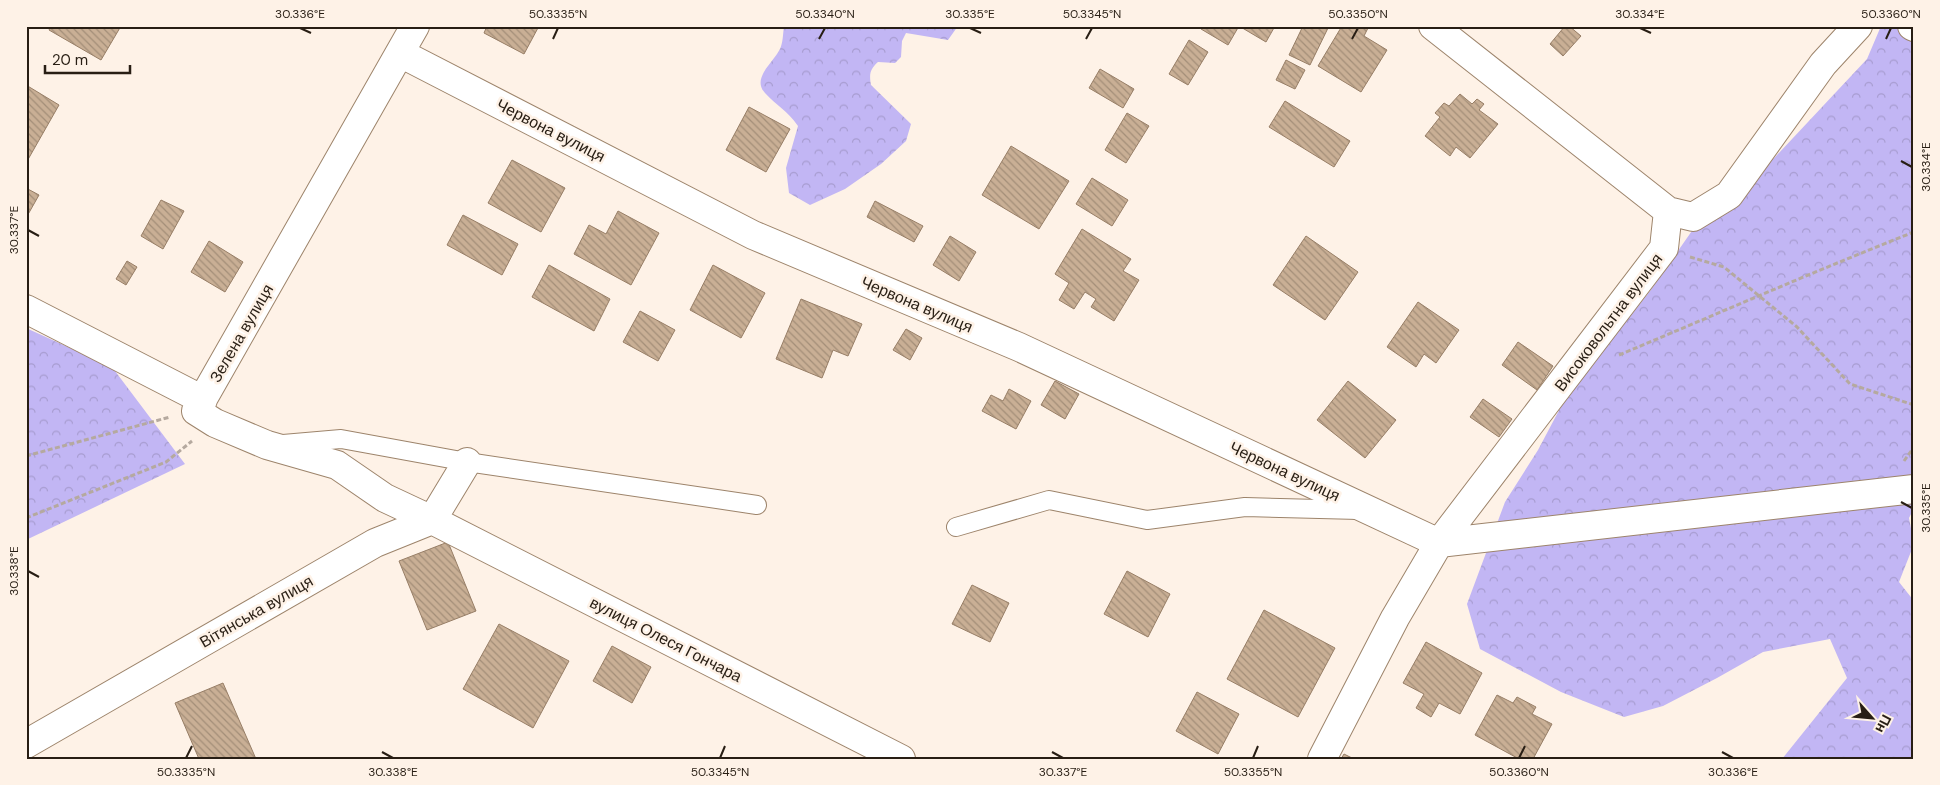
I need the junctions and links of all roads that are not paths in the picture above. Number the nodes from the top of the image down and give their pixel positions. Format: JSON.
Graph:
{"nodes":[{"id":1,"x":415,"y":26,"type":"edge"},
{"id":2,"x":1433,"y":26,"type":"edge"},
{"id":3,"x":1858,"y":26,"type":"edge"},
{"id":4,"x":400,"y":52,"type":"junction"},
{"id":5,"x":1668,"y":211,"type":"junction"},
{"id":6,"x":26,"y":309,"type":"edge"},
{"id":7,"x":204,"y":411,"type":"junction"},
{"id":8,"x":267,"y":445,"type":"junction"},
{"id":9,"x":467,"y":462,"type":"junction"},
{"id":10,"x":1914,"y":489,"type":"edge"},
{"id":11,"x":385,"y":498,"type":"junction"},
{"id":12,"x":757,"y":504,"type":"dead end"},
{"id":13,"x":1369,"y":510,"type":"junction"},
{"id":14,"x":432,"y":520,"type":"junction"},
{"id":15,"x":956,"y":527,"type":"dead end"},
{"id":16,"x":375,"y":543,"type":"junction"},
{"id":17,"x":1439,"y":543,"type":"junction"},
{"id":18,"x":26,"y":744,"type":"edge"},
{"id":19,"x":857,"y":750,"type":"edge"},
{"id":20,"x":901,"y":759,"type":"edge"},
{"id":21,"x":1322,"y":759,"type":"edge"}],
"edges":[{"from":1,"to":4,"type":"street","name":"Зелена вулиця"},
{"from":2,"to":5,"type":"street"},
{"from":3,"to":5,"type":"street"},
{"from":4,"to":7,"type":"street","name":"Зелена вулиця"},
{"from":4,"to":13,"type":"street","name":"Червона вулиця"},
{"from":5,"to":17,"type":"street","name":"Високовольтна вулиця"},
{"from":6,"to":7,"type":"street"},
{"from":7,"to":8,"type":"street"},
{"from":8,"to":9,"type":"lane"},
{"from":8,"to":11,"type":"street"},
{"from":9,"to":12,"type":"lane"},
{"from":9,"to":14,"type":"street"},
{"from":10,"to":17,"type":"street"},
{"from":11,"to":14,"type":"street"},
{"from":11,"to":16,"type":"street"},
{"from":13,"to":15,"type":"lane"},
{"from":13,"to":17,"type":"street","name":"Червона вулиця"},
{"from":14,"to":16,"type":"street","name":"Вітянська вулиця"},
{"from":14,"to":19,"type":"street","name":"вулиця Олеся Гончара"},
{"from":16,"to":18,"type":"street","name":"Вітянська вулиця"},
{"from":17,"to":21,"type":"street","name":"Високовольтна вулиця"},
{"from":19,"to":20,"type":"street","name":"вулиця Олеся Гончара"}]}
